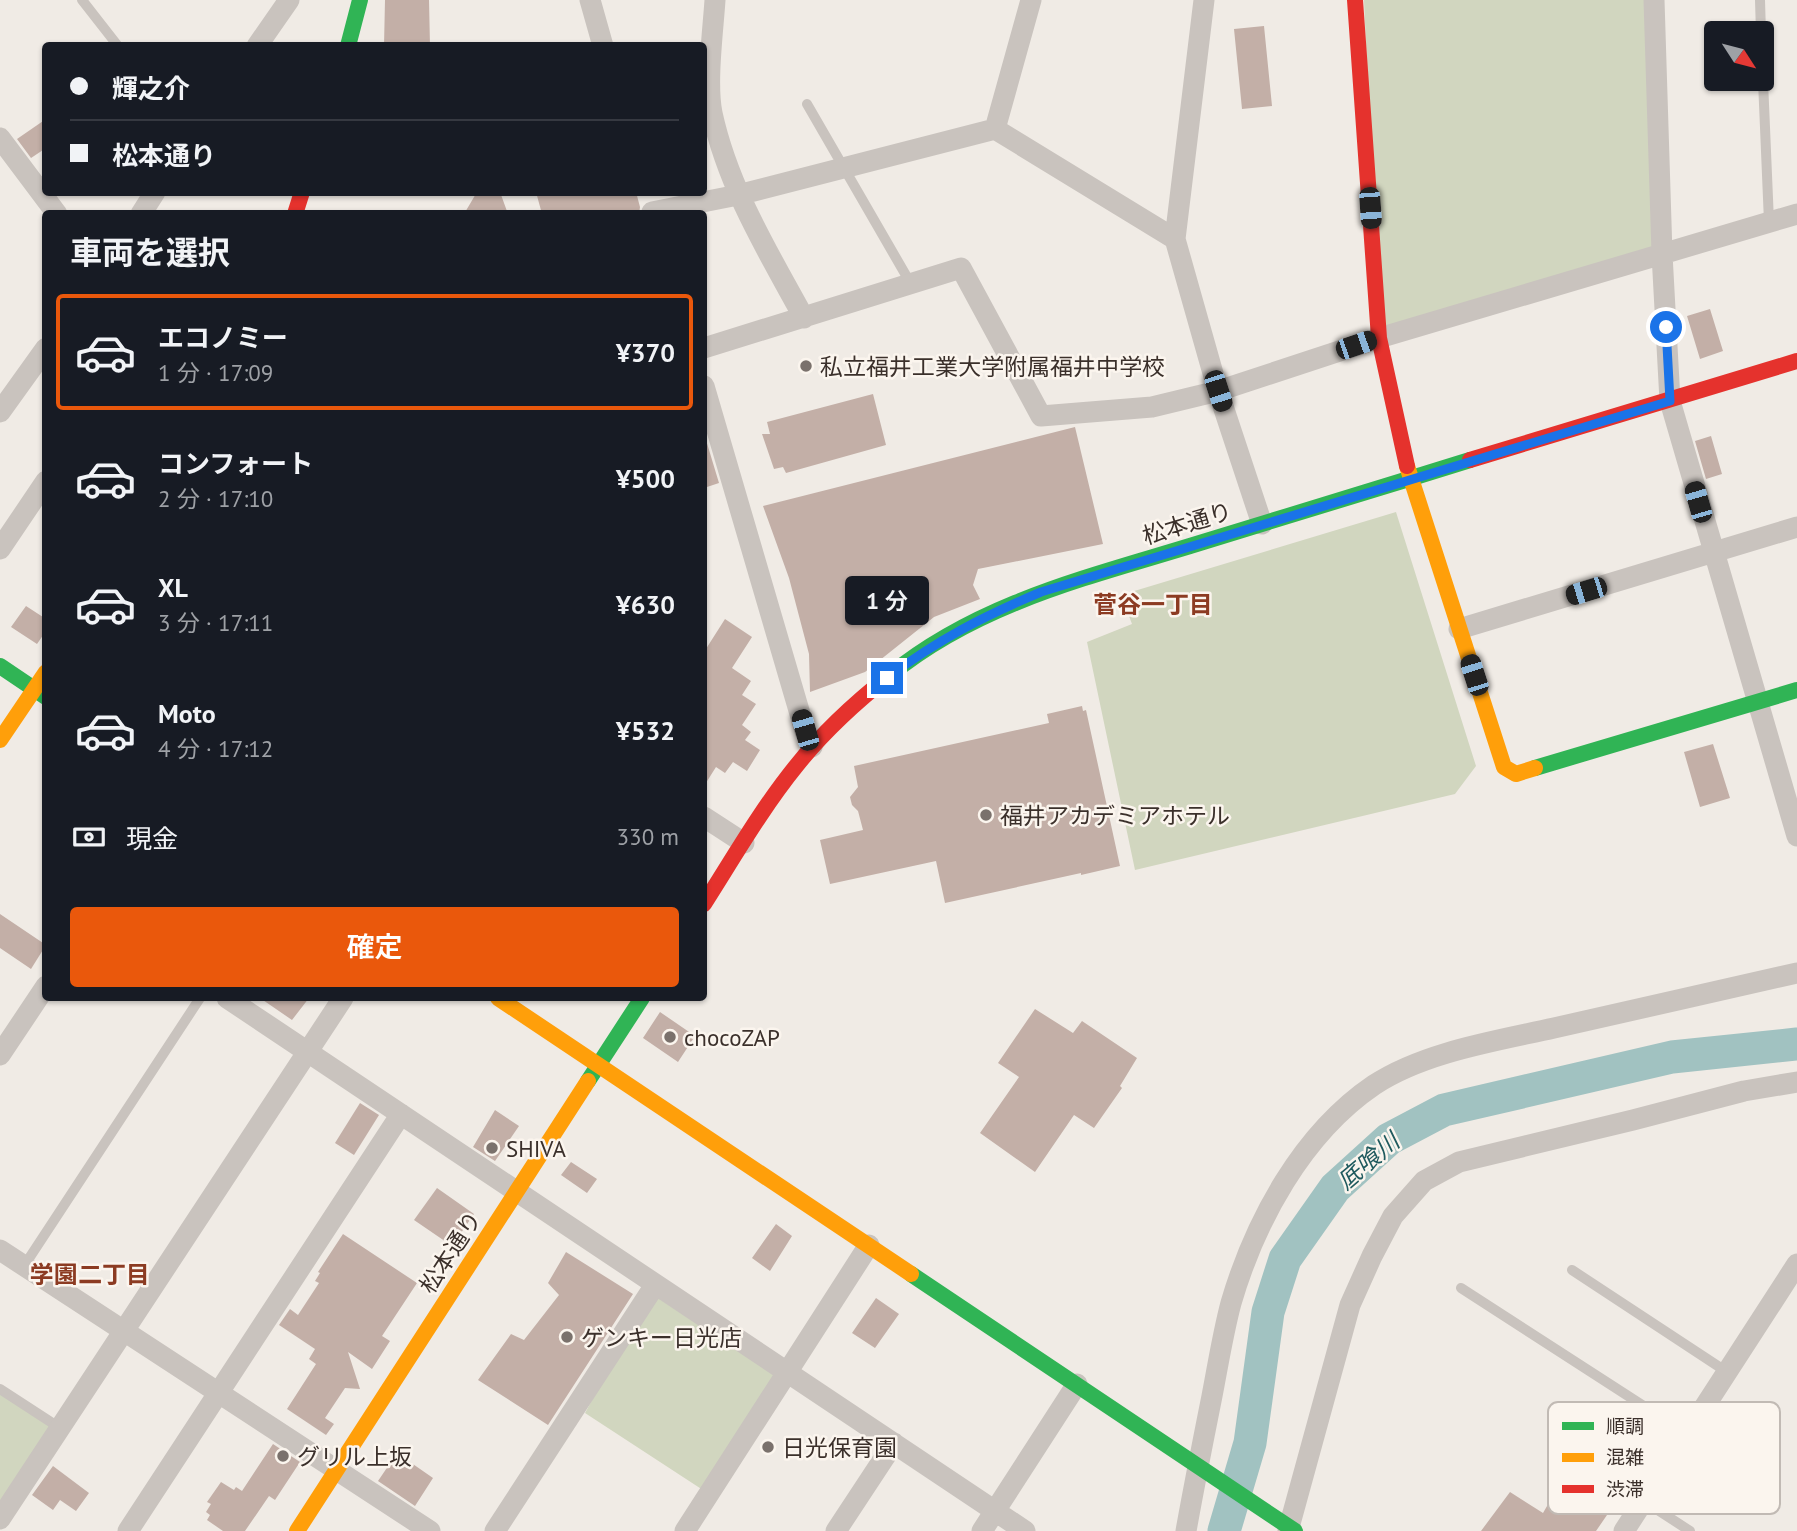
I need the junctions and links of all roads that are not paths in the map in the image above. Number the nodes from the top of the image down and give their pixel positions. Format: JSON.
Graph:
{"nodes":[{"id":1,"x":82,"y":0,"type":"edge"},
{"id":2,"x":289,"y":0,"type":"edge"},
{"id":3,"x":360,"y":0,"type":"edge"},
{"id":4,"x":590,"y":0,"type":"edge"},
{"id":5,"x":715,"y":0,"type":"edge"},
{"id":6,"x":1031,"y":0,"type":"edge"},
{"id":7,"x":1204,"y":0,"type":"edge"},
{"id":8,"x":1356,"y":0,"type":"edge"},
{"id":9,"x":1654,"y":0,"type":"edge"},
{"id":10,"x":1760,"y":0,"type":"edge"},
{"id":11,"x":1761,"y":21,"type":"edge"},
{"id":12,"x":115,"y":42,"type":"edge"},
{"id":13,"x":260,"y":42,"type":"edge"},
{"id":14,"x":349,"y":42,"type":"edge"},
{"id":15,"x":602,"y":42,"type":"edge"},
{"id":16,"x":1763,"y":91,"type":"edge"},
{"id":17,"x":807,"y":104,"type":"dead end"},
{"id":18,"x":995,"y":129,"type":"junction"},
{"id":19,"x":0,"y":138,"type":"edge"},
{"id":20,"x":844,"y":167,"type":"junction"},
{"id":21,"x":42,"y":194,"type":"edge"},
{"id":22,"x":738,"y":195,"type":"junction"},
{"id":23,"x":650,"y":206,"type":"edge"},
{"id":24,"x":1797,"y":214,"type":"edge"},
{"id":25,"x":1769,"y":222,"type":"junction"},
{"id":26,"x":1175,"y":239,"type":"junction"},
{"id":27,"x":1662,"y":254,"type":"junction"},
{"id":28,"x":911,"y":284,"type":"junction"},
{"id":29,"x":804,"y":318,"type":"junction"},
{"id":30,"x":1379,"y":338,"type":"junction"},
{"id":31,"x":707,"y":347,"type":"edge"},
{"id":32,"x":42,"y":354,"type":"edge"},
{"id":33,"x":1797,"y":361,"type":"edge"},
{"id":34,"x":1218,"y":391,"type":"junction"},
{"id":35,"x":707,"y":396,"type":"edge"},
{"id":36,"x":1670,"y":401,"type":"junction"},
{"id":37,"x":0,"y":412,"type":"edge"},
{"id":38,"x":1410,"y":478,"type":"junction"},
{"id":39,"x":42,"y":487,"type":"edge"},
{"id":40,"x":1262,"y":524,"type":"junction"},
{"id":41,"x":1797,"y":527,"type":"edge"},
{"id":42,"x":0,"y":548,"type":"edge"},
{"id":43,"x":1713,"y":552,"type":"junction"},
{"id":44,"x":1459,"y":629,"type":"junction"},
{"id":45,"x":0,"y":666,"type":"edge"},
{"id":46,"x":1797,"y":690,"type":"edge"},
{"id":47,"x":40,"y":693,"type":"edge"},
{"id":48,"x":1758,"y":702,"type":"junction"},
{"id":49,"x":0,"y":740,"type":"edge"},
{"id":50,"x":812,"y":747,"type":"junction"},
{"id":51,"x":707,"y":819,"type":"edge"},
{"id":52,"x":1797,"y":836,"type":"edge"},
{"id":53,"x":744,"y":843,"type":"junction"},
{"id":54,"x":707,"y":899,"type":"edge"},
{"id":55,"x":1797,"y":973,"type":"edge"},
{"id":56,"x":42,"y":992,"type":"edge"},
{"id":57,"x":198,"y":1001,"type":"edge"},
{"id":58,"x":232,"y":1001,"type":"edge"},
{"id":59,"x":341,"y":1001,"type":"edge"},
{"id":60,"x":502,"y":1001,"type":"edge"},
{"id":61,"x":640,"y":1001,"type":"edge"},
{"id":62,"x":307,"y":1051,"type":"junction"},
{"id":63,"x":0,"y":1055,"type":"edge"},
{"id":64,"x":598,"y":1065,"type":"junction"},
{"id":65,"x":1797,"y":1082,"type":"edge"},
{"id":66,"x":401,"y":1114,"type":"junction"},
{"id":67,"x":516,"y":1192,"type":"junction"},
{"id":68,"x":869,"y":1245,"type":"junction"},
{"id":69,"x":0,"y":1250,"type":"edge"},
{"id":70,"x":24,"y":1266,"type":"junction"},
{"id":71,"x":1572,"y":1270,"type":"dead end"},
{"id":72,"x":1794,"y":1275,"type":"edge"},
{"id":73,"x":655,"y":1285,"type":"junction"},
{"id":74,"x":1461,"y":1288,"type":"dead end"},
{"id":75,"x":123,"y":1331,"type":"junction"},
{"id":76,"x":787,"y":1372,"type":"junction"},
{"id":77,"x":1727,"y":1372,"type":"junction"},
{"id":78,"x":1077,"y":1384,"type":"junction"},
{"id":79,"x":0,"y":1389,"type":"edge"},
{"id":80,"x":218,"y":1393,"type":"junction"},
{"id":81,"x":1637,"y":1402,"type":"edge"},
{"id":82,"x":1708,"y":1402,"type":"edge"},
{"id":83,"x":60,"y":1428,"type":"junction"},
{"id":84,"x":894,"y":1443,"type":"junction"},
{"id":85,"x":336,"y":1470,"type":"junction"},
{"id":86,"x":1204,"y":1470,"type":"junction"},
{"id":87,"x":995,"y":1511,"type":"junction"},
{"id":88,"x":1635,"y":1514,"type":"edge"},
{"id":89,"x":1663,"y":1514,"type":"edge"},
{"id":90,"x":0,"y":1519,"type":"edge"},
{"id":91,"x":1288,"y":1527,"type":"edge"},
{"id":92,"x":128,"y":1531,"type":"edge"},
{"id":93,"x":297,"y":1531,"type":"edge"},
{"id":94,"x":430,"y":1531,"type":"edge"},
{"id":95,"x":495,"y":1531,"type":"edge"},
{"id":96,"x":685,"y":1531,"type":"edge"},
{"id":97,"x":836,"y":1531,"type":"edge"},
{"id":98,"x":982,"y":1531,"type":"edge"},
{"id":99,"x":1026,"y":1531,"type":"edge"},
{"id":100,"x":1186,"y":1531,"type":"edge"},
{"id":101,"x":1624,"y":1531,"type":"edge"},
{"id":102,"x":1690,"y":1531,"type":"edge"}],
"edges":[{"from":1,"to":12,"type":"lane"},
{"from":2,"to":13,"type":"street"},
{"from":3,"to":14,"type":"street"},
{"from":4,"to":15,"type":"street"},
{"from":5,"to":22,"type":"street"},
{"from":6,"to":18,"type":"street"},
{"from":7,"to":26,"type":"street"},
{"from":8,"to":30,"type":"street"},
{"from":9,"to":27,"type":"street"},
{"from":10,"to":11,"type":"lane"},
{"from":16,"to":25,"type":"lane"},
{"from":17,"to":20,"type":"lane"},
{"from":18,"to":20,"type":"street"},
{"from":18,"to":26,"type":"street"},
{"from":19,"to":21,"type":"street"},
{"from":20,"to":22,"type":"street"},
{"from":20,"to":28,"type":"lane"},
{"from":22,"to":23,"type":"street"},
{"from":22,"to":29,"type":"street"},
{"from":24,"to":25,"type":"street"},
{"from":25,"to":27,"type":"street"},
{"from":26,"to":34,"type":"street"},
{"from":27,"to":30,"type":"street"},
{"from":27,"to":36,"type":"street"},
{"from":28,"to":29,"type":"street"},
{"from":28,"to":34,"type":"street"},
{"from":29,"to":31,"type":"street"},
{"from":30,"to":34,"type":"street"},
{"from":30,"to":38,"type":"street"},
{"from":32,"to":37,"type":"street"},
{"from":33,"to":36,"type":"street","name":"松本通り"},
{"from":34,"to":40,"type":"street"},
{"from":35,"to":50,"type":"street"},
{"from":36,"to":38,"type":"street","name":"松本通り"},
{"from":36,"to":43,"type":"street"},
{"from":38,"to":40,"type":"street","name":"松本通り"},
{"from":38,"to":44,"type":"street"},
{"from":39,"to":42,"type":"street"},
{"from":40,"to":50,"type":"street","name":"松本通り"},
{"from":41,"to":43,"type":"street"},
{"from":43,"to":44,"type":"street"},
{"from":43,"to":48,"type":"street"},
{"from":44,"to":48,"type":"street"},
{"from":45,"to":47,"type":"street"},
{"from":46,"to":48,"type":"street"},
{"from":47,"to":49,"type":"street"},
{"from":48,"to":52,"type":"street"},
{"from":50,"to":53,"type":"street","name":"松本通り"},
{"from":51,"to":53,"type":"street"},
{"from":53,"to":54,"type":"street","name":"松本通り"},
{"from":55,"to":86,"type":"street"},
{"from":56,"to":63,"type":"street"},
{"from":57,"to":70,"type":"lane"},
{"from":58,"to":62,"type":"street"},
{"from":59,"to":62,"type":"street"},
{"from":60,"to":64,"type":"street"},
{"from":61,"to":64,"type":"street","name":"松本通り"},
{"from":62,"to":66,"type":"street"},
{"from":62,"to":75,"type":"street"},
{"from":64,"to":67,"type":"street","name":"松本通り"},
{"from":64,"to":68,"type":"street"},
{"from":65,"to":91,"type":"street"},
{"from":66,"to":67,"type":"street"},
{"from":66,"to":80,"type":"street"},
{"from":67,"to":73,"type":"street"},
{"from":67,"to":85,"type":"street","name":"松本通り"},
{"from":68,"to":76,"type":"street"},
{"from":68,"to":78,"type":"street"},
{"from":69,"to":70,"type":"street"},
{"from":70,"to":75,"type":"street"},
{"from":71,"to":77,"type":"lane"},
{"from":72,"to":77,"type":"street"},
{"from":73,"to":76,"type":"street"},
{"from":73,"to":95,"type":"street"},
{"from":74,"to":81,"type":"lane"},
{"from":75,"to":80,"type":"street"},
{"from":75,"to":83,"type":"street"},
{"from":76,"to":84,"type":"street"},
{"from":76,"to":96,"type":"street"},
{"from":77,"to":82,"type":"street"},
{"from":78,"to":86,"type":"street"},
{"from":78,"to":87,"type":"street"},
{"from":79,"to":83,"type":"lane"},
{"from":80,"to":85,"type":"street"},
{"from":80,"to":92,"type":"street"},
{"from":83,"to":90,"type":"street"},
{"from":84,"to":87,"type":"street"},
{"from":84,"to":97,"type":"street"},
{"from":85,"to":93,"type":"street","name":"松本通り"},
{"from":85,"to":94,"type":"street"},
{"from":86,"to":91,"type":"street"},
{"from":86,"to":100,"type":"street"},
{"from":87,"to":98,"type":"street"},
{"from":87,"to":99,"type":"street"},
{"from":88,"to":101,"type":"street"},
{"from":89,"to":102,"type":"lane"}]}
